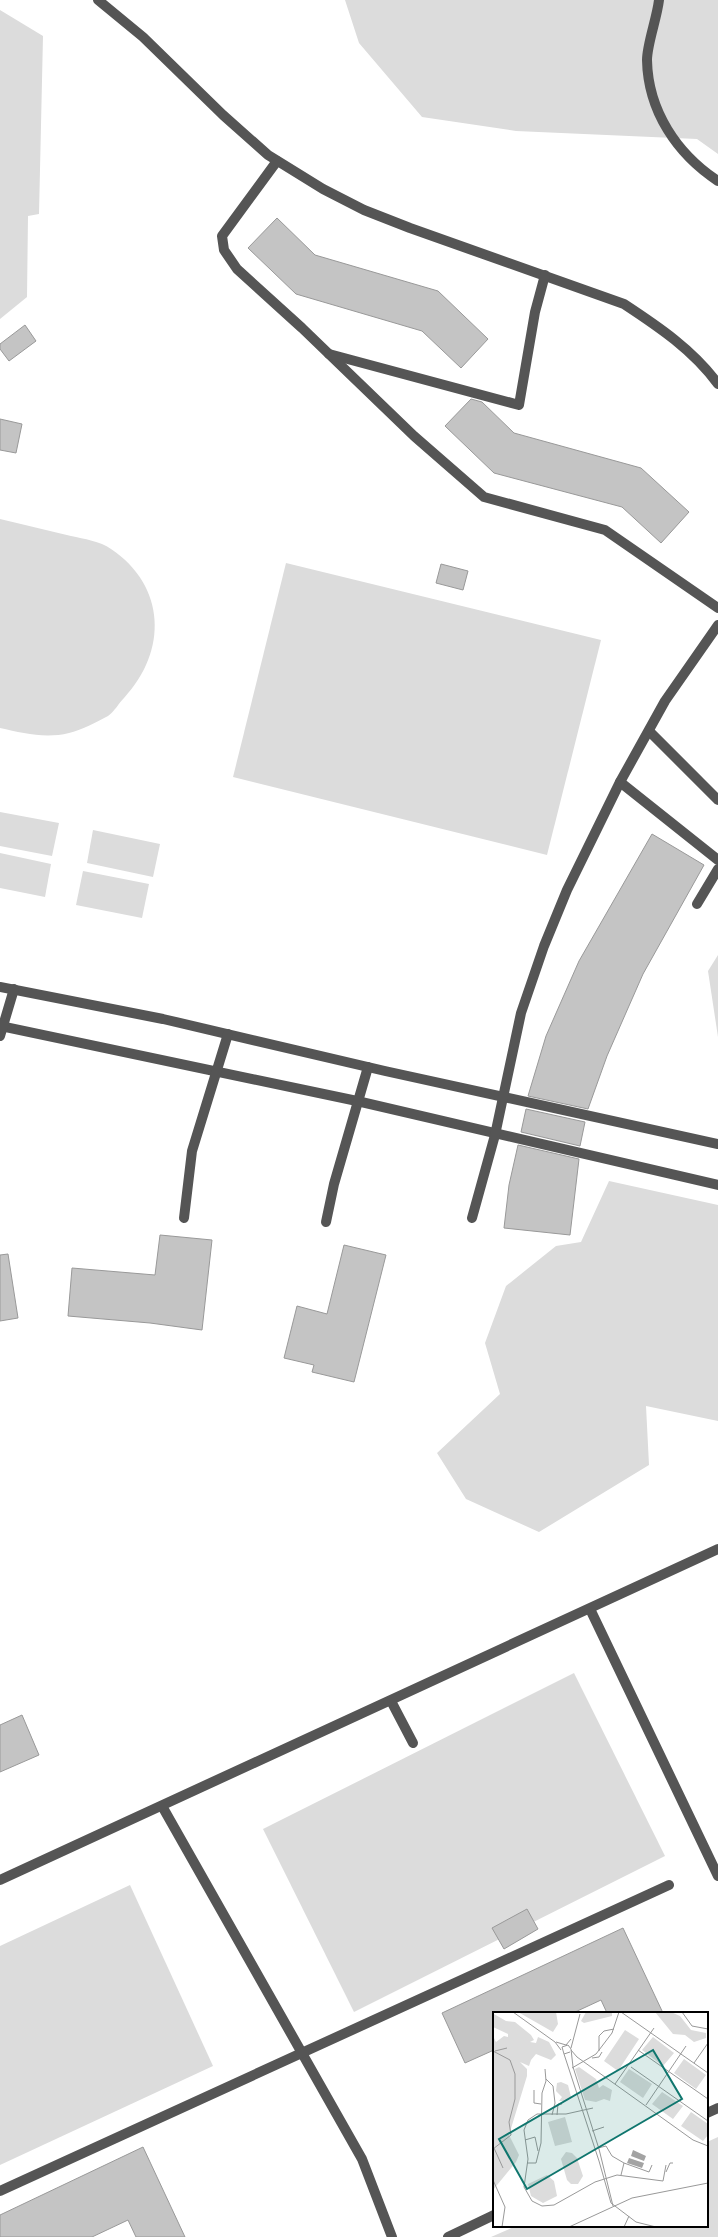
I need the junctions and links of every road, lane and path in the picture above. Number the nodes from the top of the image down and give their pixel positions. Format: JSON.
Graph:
{"nodes":[{"id":1,"x":98,"y":0,"type":"edge"},
{"id":2,"x":659,"y":0,"type":"edge"},
{"id":3,"x":277,"y":161,"type":"junction"},
{"id":4,"x":718,"y":181,"type":"edge"},
{"id":5,"x":544,"y":275,"type":"junction"},
{"id":6,"x":329,"y":353,"type":"junction"},
{"id":7,"x":718,"y":384,"type":"edge"},
{"id":8,"x":718,"y":608,"type":"edge"},
{"id":9,"x":718,"y":625,"type":"edge"},
{"id":10,"x":649,"y":731,"type":"junction"},
{"id":11,"x":620,"y":782,"type":"junction"},
{"id":12,"x":718,"y":800,"type":"edge"},
{"id":13,"x":718,"y":860,"type":"edge"},
{"id":14,"x":718,"y":869,"type":"edge"},
{"id":15,"x":697,"y":904,"type":"dead end"},
{"id":16,"x":0,"y":987,"type":"edge"},
{"id":17,"x":14,"y":989,"type":"junction"},
{"id":18,"x":1,"y":1029,"type":"edge"},
{"id":19,"x":228,"y":1034,"type":"junction"},
{"id":20,"x":368,"y":1067,"type":"junction"},
{"id":21,"x":216,"y":1071,"type":"junction"},
{"id":22,"x":503,"y":1096,"type":"junction"},
{"id":23,"x":357,"y":1101,"type":"junction"},
{"id":24,"x":495,"y":1135,"type":"junction"},
{"id":25,"x":718,"y":1144,"type":"edge"},
{"id":26,"x":718,"y":1185,"type":"edge"},
{"id":27,"x":184,"y":1218,"type":"dead end"},
{"id":28,"x":472,"y":1218,"type":"dead end"},
{"id":29,"x":326,"y":1222,"type":"dead end"},
{"id":30,"x":718,"y":1549,"type":"edge"},
{"id":31,"x":590,"y":1609,"type":"junction"},
{"id":32,"x":391,"y":1701,"type":"junction"},
{"id":33,"x":413,"y":1743,"type":"dead end"},
{"id":34,"x":162,"y":1806,"type":"junction"},
{"id":35,"x":718,"y":1876,"type":"edge"},
{"id":36,"x":0,"y":1880,"type":"edge"},
{"id":37,"x":669,"y":1885,"type":"dead end"},
{"id":38,"x":303,"y":2053,"type":"junction"},
{"id":39,"x":718,"y":2108,"type":"edge"},
{"id":40,"x":708,"y":2113,"type":"edge"},
{"id":41,"x":0,"y":2191,"type":"edge"},
{"id":42,"x":493,"y":2215,"type":"edge"},
{"id":43,"x":392,"y":2237,"type":"edge"},
{"id":44,"x":448,"y":2237,"type":"edge"}],
"edges":[{"from":1,"to":3,"type":"street"},
{"from":2,"to":4,"type":"street"},
{"from":3,"to":5,"type":"street"},
{"from":3,"to":6,"type":"street"},
{"from":5,"to":6,"type":"street"},
{"from":5,"to":7,"type":"street"},
{"from":6,"to":8,"type":"street"},
{"from":9,"to":10,"type":"street"},
{"from":10,"to":11,"type":"street"},
{"from":10,"to":12,"type":"street"},
{"from":11,"to":13,"type":"street"},
{"from":11,"to":22,"type":"street"},
{"from":14,"to":15,"type":"street"},
{"from":16,"to":17,"type":"street"},
{"from":17,"to":18,"type":"street"},
{"from":17,"to":19,"type":"street"},
{"from":18,"to":21,"type":"street"},
{"from":19,"to":20,"type":"street"},
{"from":19,"to":21,"type":"street"},
{"from":20,"to":22,"type":"street"},
{"from":20,"to":23,"type":"street"},
{"from":21,"to":23,"type":"street"},
{"from":21,"to":27,"type":"street"},
{"from":22,"to":24,"type":"street"},
{"from":22,"to":25,"type":"street"},
{"from":23,"to":24,"type":"street"},
{"from":23,"to":29,"type":"street"},
{"from":24,"to":26,"type":"street"},
{"from":24,"to":28,"type":"street"},
{"from":30,"to":31,"type":"street"},
{"from":31,"to":32,"type":"street"},
{"from":31,"to":35,"type":"street"},
{"from":32,"to":33,"type":"street"},
{"from":32,"to":34,"type":"street"},
{"from":34,"to":36,"type":"street"},
{"from":34,"to":38,"type":"street"},
{"from":37,"to":38,"type":"street"},
{"from":38,"to":41,"type":"street"},
{"from":38,"to":43,"type":"street"},
{"from":39,"to":40,"type":"street"},
{"from":42,"to":44,"type":"street"}]}
